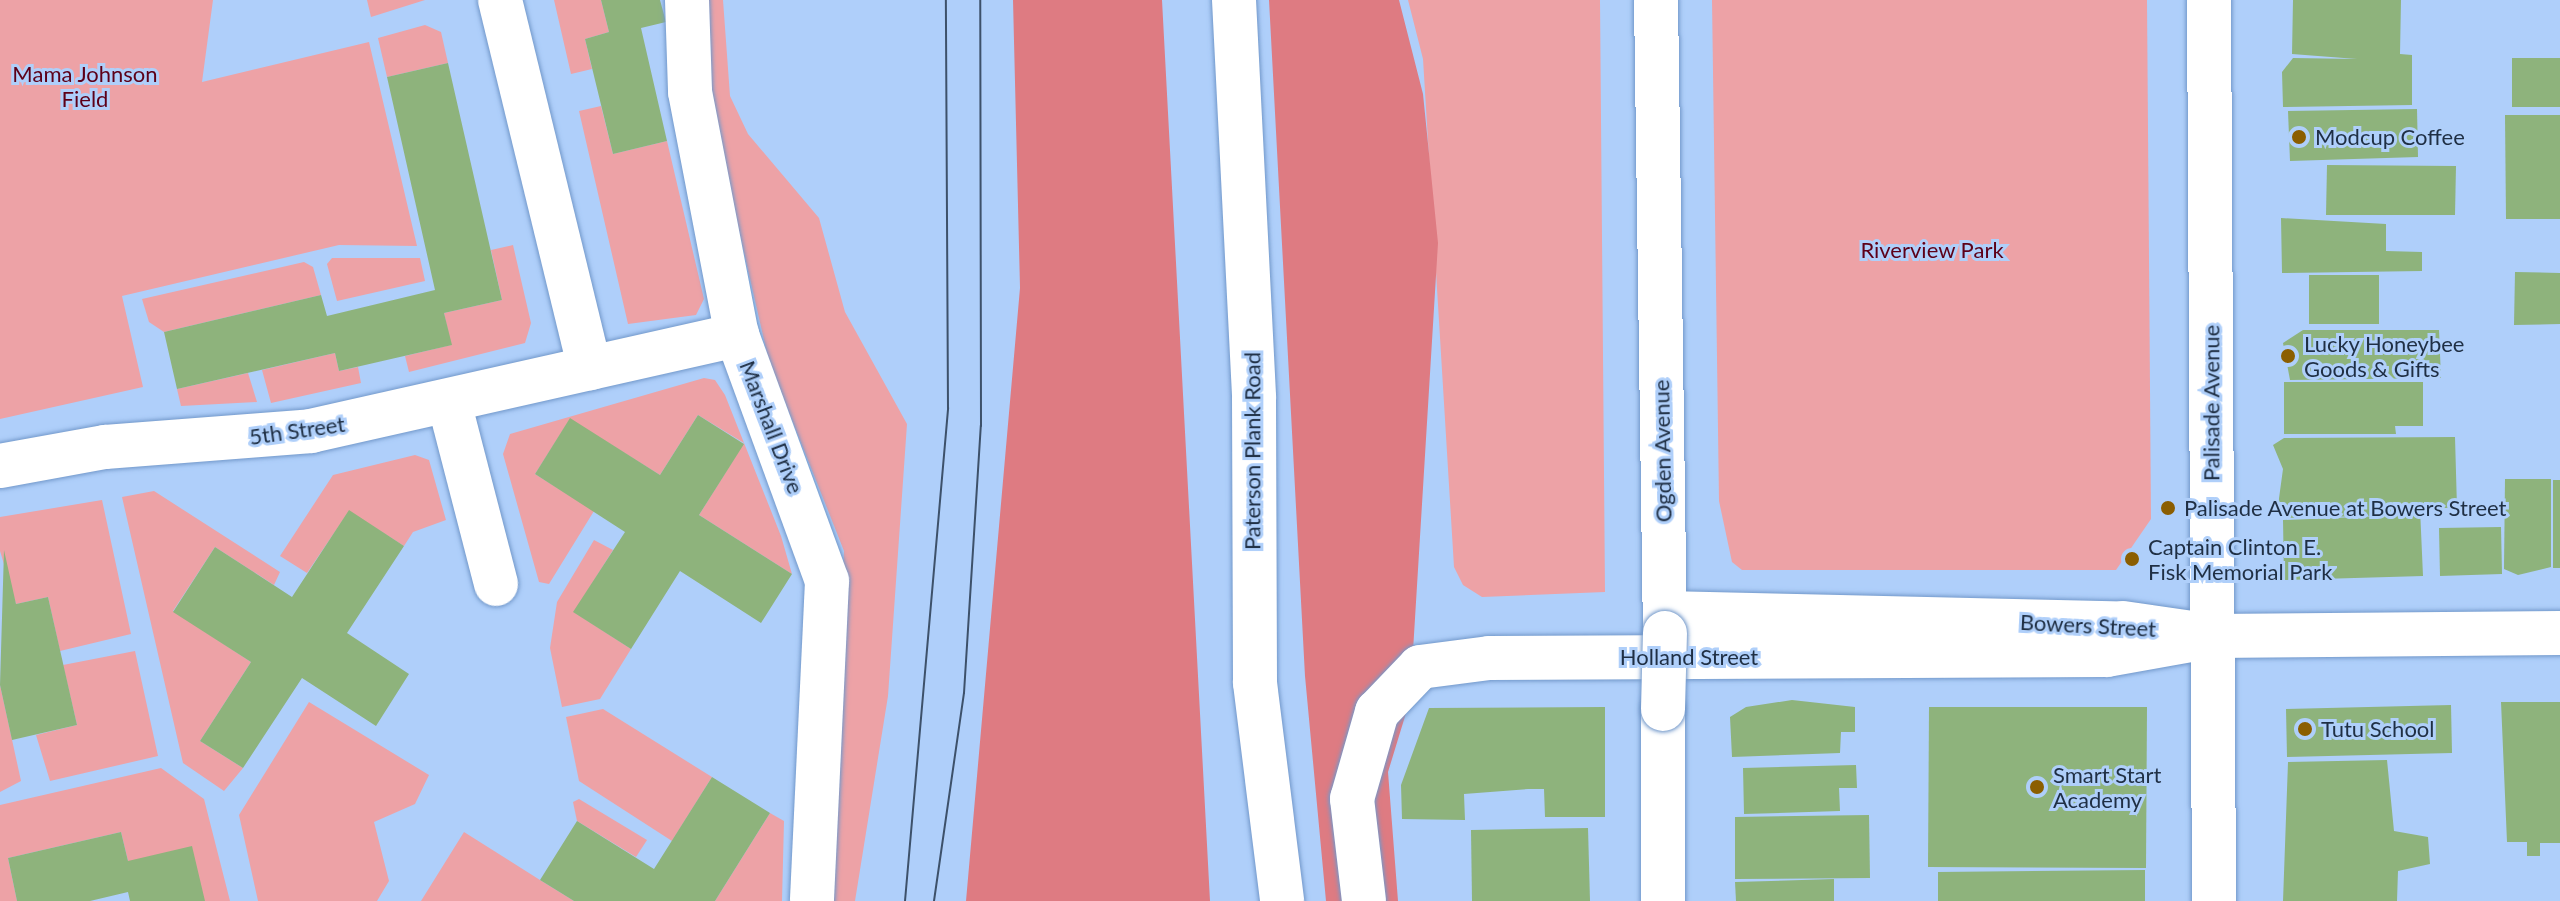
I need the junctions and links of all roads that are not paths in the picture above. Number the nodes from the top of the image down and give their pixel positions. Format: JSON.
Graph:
{"nodes":[{"id":1,"x":500,"y":0,"type":"edge"},
{"id":2,"x":687,"y":0,"type":"edge"},
{"id":3,"x":1234,"y":0,"type":"edge"},
{"id":4,"x":1656,"y":0,"type":"edge"},
{"id":5,"x":2209,"y":0,"type":"edge"},
{"id":6,"x":737,"y":335,"type":"junction"},
{"id":7,"x":590,"y":368,"type":"junction"},
{"id":8,"x":449,"y":402,"type":"junction"},
{"id":9,"x":0,"y":466,"type":"edge"},
{"id":10,"x":496,"y":584,"type":"dead end"},
{"id":11,"x":1665,"y":623,"type":"junction"},
{"id":12,"x":2560,"y":633,"type":"edge"},
{"id":13,"x":2213,"y":636,"type":"junction"},
{"id":14,"x":812,"y":901,"type":"edge"},
{"id":15,"x":1282,"y":901,"type":"edge"},
{"id":16,"x":1364,"y":901,"type":"edge"},
{"id":17,"x":1663,"y":901,"type":"edge"},
{"id":18,"x":2214,"y":901,"type":"edge"}],
"edges":[{"from":1,"to":7,"type":"street"},
{"from":2,"to":6,"type":"street"},
{"from":3,"to":15,"type":"street","name":"Paterson Plank Road"},
{"from":4,"to":11,"type":"street","name":"Ogden Avenue"},
{"from":5,"to":13,"type":"street","name":"Palisade Avenue"},
{"from":6,"to":7,"type":"street","name":"Marshall Drive"},
{"from":6,"to":14,"type":"street","name":"Marshall Drive"},
{"from":7,"to":8,"type":"street","name":"5th Street"},
{"from":8,"to":9,"type":"street","name":"5th Street"},
{"from":8,"to":10,"type":"street"},
{"from":11,"to":13,"type":"street","name":"Bowers Street"},
{"from":11,"to":17,"type":"street","name":"Ogden Avenue","bridge":true},
{"from":12,"to":13,"type":"street","name":"Bowers Street"},
{"from":13,"to":16,"type":"street","name":"Holland Street"},
{"from":13,"to":18,"type":"street","name":"Palisade Avenue"}]}
